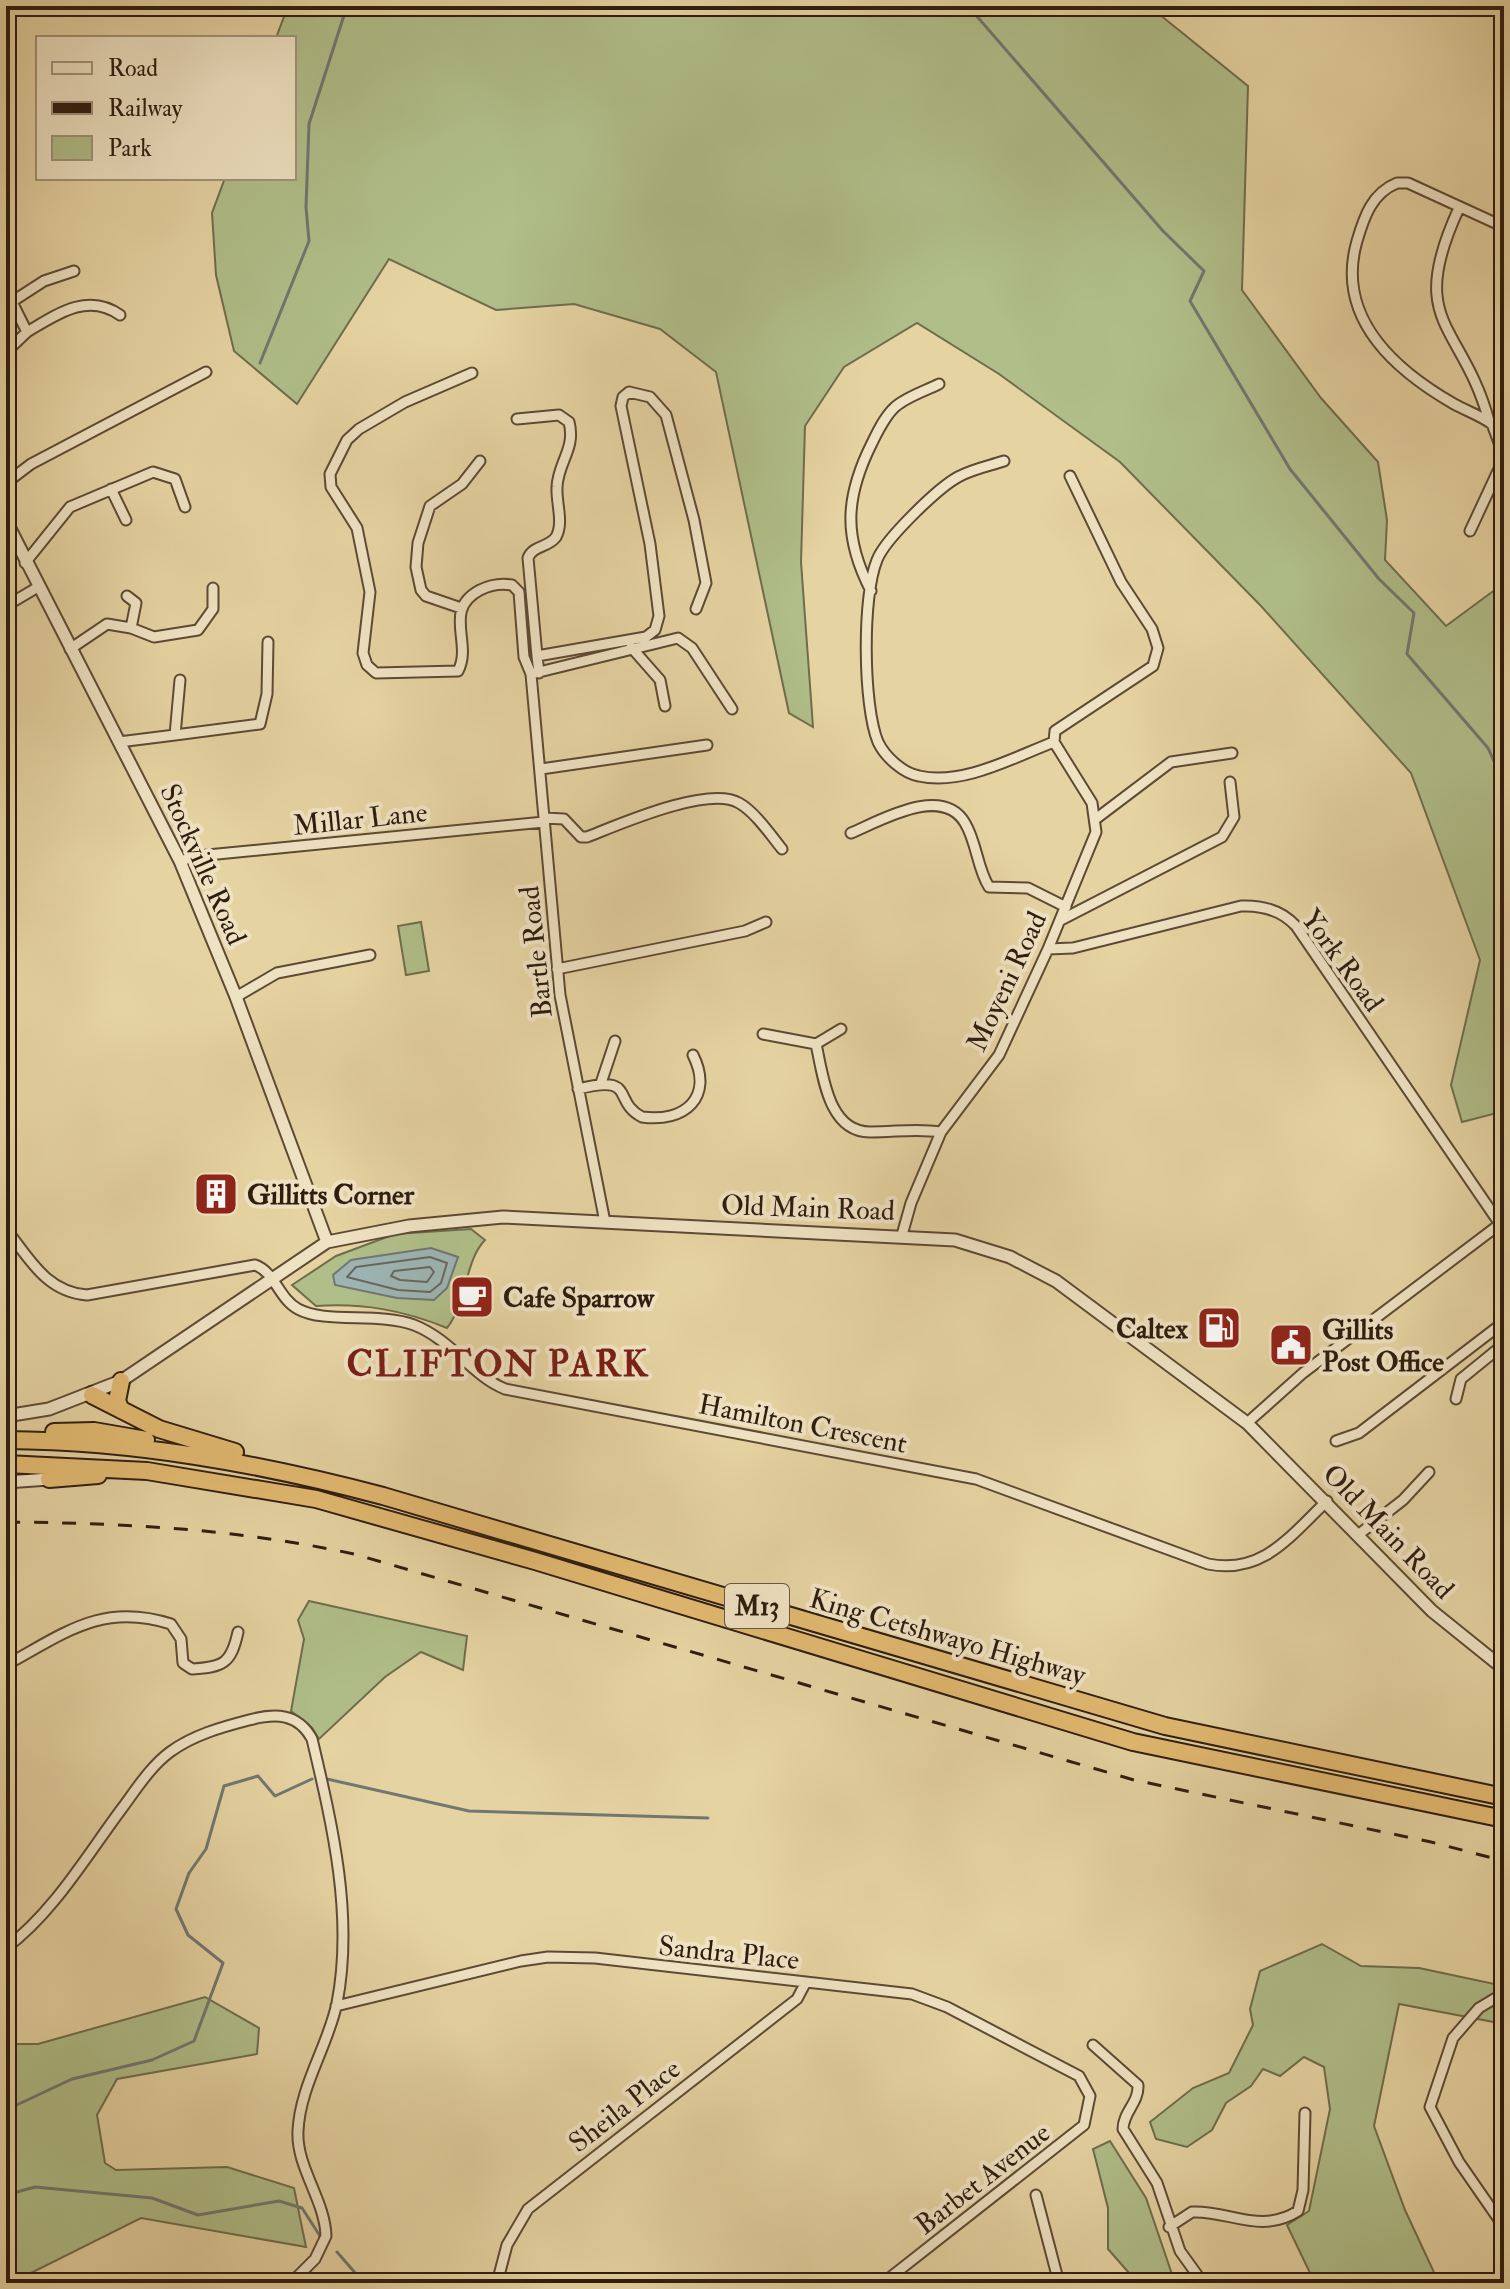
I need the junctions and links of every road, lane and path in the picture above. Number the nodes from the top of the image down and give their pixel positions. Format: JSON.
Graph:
{"nodes":[{"id":1,"x":11,"y":6,"type":"edge"},
{"id":2,"x":6,"y":11,"type":"edge"},
{"id":3,"x":1459,"y":208,"type":"junction"},
{"id":4,"x":1504,"y":227,"type":"edge"},
{"id":5,"x":74,"y":271,"type":"dead end"},
{"id":6,"x":6,"y":290,"type":"edge"},
{"id":7,"x":13,"y":301,"type":"junction"},
{"id":8,"x":120,"y":315,"type":"dead end"},
{"id":9,"x":27,"y":332,"type":"junction"},
{"id":10,"x":6,"y":352,"type":"edge"},
{"id":11,"x":206,"y":372,"type":"dead end"},
{"id":12,"x":472,"y":373,"type":"dead end"},
{"id":13,"x":939,"y":384,"type":"dead end"},
{"id":14,"x":517,"y":419,"type":"dead end"},
{"id":15,"x":1489,"y":421,"type":"junction"},
{"id":16,"x":1504,"y":457,"type":"edge"},
{"id":17,"x":480,"y":461,"type":"dead end"},
{"id":18,"x":1004,"y":461,"type":"dead end"},
{"id":19,"x":1070,"y":476,"type":"dead end"},
{"id":20,"x":6,"y":483,"type":"edge"},
{"id":21,"x":111,"y":489,"type":"junction"},
{"id":22,"x":185,"y":507,"type":"dead end"},
{"id":23,"x":126,"y":520,"type":"dead end"},
{"id":24,"x":6,"y":521,"type":"edge"},
{"id":25,"x":1470,"y":531,"type":"dead end"},
{"id":26,"x":25,"y":563,"type":"junction"},
{"id":27,"x":38,"y":587,"type":"junction"},
{"id":28,"x":213,"y":588,"type":"dead end"},
{"id":29,"x":871,"y":591,"type":"junction"},
{"id":30,"x":127,"y":596,"type":"dead end"},
{"id":31,"x":6,"y":606,"type":"edge"},
{"id":32,"x":461,"y":608,"type":"junction"},
{"id":33,"x":696,"y":609,"type":"dead end"},
{"id":34,"x":131,"y":628,"type":"junction"},
{"id":35,"x":268,"y":642,"type":"dead end"},
{"id":36,"x":631,"y":647,"type":"junction"},
{"id":37,"x":70,"y":649,"type":"junction"},
{"id":38,"x":537,"y":656,"type":"junction"},
{"id":39,"x":535,"y":673,"type":"junction"},
{"id":40,"x":180,"y":680,"type":"dead end"},
{"id":41,"x":665,"y":706,"type":"dead end"},
{"id":42,"x":732,"y":709,"type":"dead end"},
{"id":43,"x":175,"y":735,"type":"junction"},
{"id":44,"x":119,"y":742,"type":"junction"},
{"id":45,"x":1054,"y":742,"type":"junction"},
{"id":46,"x":707,"y":745,"type":"dead end"},
{"id":47,"x":1232,"y":753,"type":"dead end"},
{"id":48,"x":541,"y":769,"type":"junction"},
{"id":49,"x":1230,"y":782,"type":"dead end"},
{"id":50,"x":1097,"y":818,"type":"junction"},
{"id":51,"x":544,"y":820,"type":"junction"},
{"id":52,"x":851,"y":833,"type":"dead end"},
{"id":53,"x":782,"y":849,"type":"dead end"},
{"id":54,"x":180,"y":861,"type":"junction"},
{"id":55,"x":1066,"y":907,"type":"junction"},
{"id":56,"x":1060,"y":920,"type":"junction"},
{"id":57,"x":766,"y":922,"type":"dead end"},
{"id":58,"x":1048,"y":949,"type":"junction"},
{"id":59,"x":370,"y":955,"type":"dead end"},
{"id":60,"x":557,"y":969,"type":"junction"},
{"id":61,"x":236,"y":997,"type":"junction"},
{"id":62,"x":841,"y":1029,"type":"dead end"},
{"id":63,"x":763,"y":1034,"type":"dead end"},
{"id":64,"x":615,"y":1041,"type":"dead end"},
{"id":65,"x":816,"y":1044,"type":"junction"},
{"id":66,"x":693,"y":1055,"type":"dead end"},
{"id":67,"x":601,"y":1083,"type":"junction"},
{"id":68,"x":578,"y":1089,"type":"junction"},
{"id":69,"x":941,"y":1132,"type":"junction"},
{"id":70,"x":605,"y":1222,"type":"junction"},
{"id":71,"x":1503,"y":1226,"type":"edge"},
{"id":72,"x":6,"y":1229,"type":"edge"},
{"id":73,"x":902,"y":1235,"type":"junction"},
{"id":74,"x":327,"y":1242,"type":"junction"},
{"id":75,"x":271,"y":1278,"type":"junction"},
{"id":76,"x":1504,"y":1322,"type":"edge"},
{"id":77,"x":1504,"y":1344,"type":"edge"},
{"id":78,"x":121,"y":1381,"type":"junction"},
{"id":79,"x":92,"y":1395,"type":"junction"},
{"id":80,"x":1456,"y":1399,"type":"dead end"},
{"id":81,"x":121,"y":1410,"type":"junction"},
{"id":82,"x":6,"y":1416,"type":"edge"},
{"id":83,"x":1247,"y":1423,"type":"junction"},
{"id":84,"x":12,"y":1440,"type":"edge"},
{"id":85,"x":1336,"y":1441,"type":"dead end"},
{"id":86,"x":6,"y":1464,"type":"edge"},
{"id":87,"x":147,"y":1471,"type":"junction"},
{"id":88,"x":293,"y":1472,"type":"junction"},
{"id":89,"x":1429,"y":1472,"type":"dead end"},
{"id":90,"x":49,"y":1479,"type":"joint"},
{"id":91,"x":6,"y":1482,"type":"edge"},
{"id":92,"x":1327,"y":1501,"type":"junction"},
{"id":93,"x":1358,"y":1535,"type":"junction"},
{"id":94,"x":238,"y":1632,"type":"dead end"},
{"id":95,"x":6,"y":1665,"type":"edge"},
{"id":96,"x":1504,"y":1669,"type":"edge"},
{"id":97,"x":1504,"y":1797,"type":"edge"},
{"id":98,"x":1504,"y":1819,"type":"edge"},
{"id":99,"x":6,"y":1948,"type":"edge"},
{"id":100,"x":806,"y":1982,"type":"junction"},
{"id":101,"x":1504,"y":1993,"type":"edge"},
{"id":102,"x":336,"y":2006,"type":"junction"},
{"id":103,"x":1093,"y":2045,"type":"dead end"},
{"id":104,"x":1090,"y":2096,"type":"joint"},
{"id":105,"x":1305,"y":2113,"type":"dead end"},
{"id":106,"x":1036,"y":2195,"type":"dead end"},
{"id":107,"x":1169,"y":2227,"type":"junction"},
{"id":108,"x":1504,"y":2227,"type":"edge"},
{"id":109,"x":291,"y":2283,"type":"edge"},
{"id":110,"x":497,"y":2283,"type":"edge"},
{"id":111,"x":883,"y":2283,"type":"edge"},
{"id":112,"x":1059,"y":2283,"type":"edge"},
{"id":113,"x":1203,"y":2283,"type":"edge"}],
"edges":[{"from":1,"to":2,"type":"street"},
{"from":3,"to":4,"type":"street"},
{"from":3,"to":15,"type":"street"},
{"from":3,"to":15,"type":"street"},
{"from":5,"to":7,"type":"street"},
{"from":6,"to":7,"type":"street"},
{"from":7,"to":9,"type":"street"},
{"from":8,"to":9,"type":"street"},
{"from":9,"to":10,"type":"street"},
{"from":11,"to":20,"type":"street"},
{"from":12,"to":32,"type":"street"},
{"from":13,"to":29,"type":"street"},
{"from":14,"to":38,"type":"street"},
{"from":15,"to":16,"type":"street"},
{"from":16,"to":25,"type":"street"},
{"from":17,"to":32,"type":"street"},
{"from":18,"to":29,"type":"street"},
{"from":19,"to":45,"type":"street"},
{"from":21,"to":22,"type":"street"},
{"from":21,"to":23,"type":"street"},
{"from":21,"to":26,"type":"street"},
{"from":24,"to":26,"type":"street","name":"Stockville Road"},
{"from":26,"to":27,"type":"street","name":"Stockville Road"},
{"from":27,"to":31,"type":"street"},
{"from":27,"to":37,"type":"street","name":"Stockville Road"},
{"from":28,"to":34,"type":"street"},
{"from":29,"to":45,"type":"street"},
{"from":30,"to":34,"type":"street"},
{"from":32,"to":39,"type":"street"},
{"from":33,"to":38,"type":"street"},
{"from":34,"to":37,"type":"street"},
{"from":35,"to":43,"type":"street"},
{"from":36,"to":39,"type":"street"},
{"from":36,"to":41,"type":"street"},
{"from":36,"to":42,"type":"street"},
{"from":37,"to":44,"type":"street","name":"Stockville Road"},
{"from":38,"to":39,"type":"street"},
{"from":39,"to":48,"type":"street","name":"Bartle Road"},
{"from":40,"to":43,"type":"street"},
{"from":43,"to":44,"type":"street"},
{"from":44,"to":54,"type":"street","name":"Stockville Road"},
{"from":45,"to":50,"type":"street"},
{"from":46,"to":48,"type":"street"},
{"from":47,"to":50,"type":"street"},
{"from":48,"to":51,"type":"street","name":"Bartle Road"},
{"from":49,"to":56,"type":"street"},
{"from":50,"to":55,"type":"street","name":"Moyeni Road"},
{"from":51,"to":53,"type":"street"},
{"from":51,"to":54,"type":"street","name":"Millar Lane"},
{"from":51,"to":60,"type":"street","name":"Bartle Road"},
{"from":52,"to":55,"type":"street"},
{"from":54,"to":61,"type":"street","name":"Stockville Road"},
{"from":55,"to":56,"type":"street","name":"Moyeni Road"},
{"from":56,"to":58,"type":"street","name":"Moyeni Road"},
{"from":57,"to":60,"type":"street"},
{"from":58,"to":69,"type":"street","name":"Moyeni Road"},
{"from":58,"to":71,"type":"street","name":"York Road"},
{"from":59,"to":61,"type":"street"},
{"from":60,"to":68,"type":"street","name":"Bartle Road"},
{"from":61,"to":74,"type":"street","name":"Stockville Road"},
{"from":62,"to":65,"type":"street"},
{"from":63,"to":65,"type":"street"},
{"from":64,"to":67,"type":"street"},
{"from":65,"to":69,"type":"street"},
{"from":66,"to":67,"type":"street"},
{"from":67,"to":68,"type":"street"},
{"from":68,"to":70,"type":"street","name":"Bartle Road"},
{"from":69,"to":73,"type":"street","name":"Moyeni Road"},
{"from":70,"to":73,"type":"street","name":"Old Main Road"},
{"from":70,"to":74,"type":"street","name":"Old Main Road"},
{"from":71,"to":83,"type":"street"},
{"from":72,"to":75,"type":"street"},
{"from":73,"to":83,"type":"street","name":"Old Main Road"},
{"from":74,"to":75,"type":"street","name":"Old Main Road"},
{"from":75,"to":78,"type":"street","name":"Old Main Road"},
{"from":75,"to":92,"type":"street","name":"Hamilton Crescent"},
{"from":76,"to":85,"type":"street"},
{"from":77,"to":80,"type":"street"},
{"from":78,"to":79,"type":"street","name":"Old Main Road"},
{"from":78,"to":81,"type":"highway"},
{"from":79,"to":81,"type":"highway"},
{"from":79,"to":82,"type":"street","name":"Old Main Road"},
{"from":81,"to":88,"type":"highway"},
{"from":83,"to":92,"type":"street","name":"Old Main Road"},
{"from":84,"to":88,"type":"highway","name":"King Cetshwayo Highway","number":"M13"},
{"from":86,"to":87,"type":"highway","name":"King Cetshwayo Highway","number":"M13"},
{"from":87,"to":90,"type":"highway"},
{"from":87,"to":98,"type":"highway","name":"King Cetshwayo Highway","number":"M13"},
{"from":88,"to":97,"type":"highway","name":"King Cetshwayo Highway","number":"M13"},
{"from":89,"to":93,"type":"street"},
{"from":90,"to":91,"type":"street"},
{"from":92,"to":93,"type":"street","name":"Old Main Road"},
{"from":93,"to":96,"type":"street","name":"Old Main Road"},
{"from":94,"to":95,"type":"street"},
{"from":99,"to":102,"type":"street"},
{"from":100,"to":102,"type":"street","name":"Sandra Place"},
{"from":100,"to":104,"type":"street","name":"Sandra Place"},
{"from":100,"to":110,"type":"street","name":"Sheila Place"},
{"from":101,"to":108,"type":"street"},
{"from":102,"to":109,"type":"street"},
{"from":103,"to":107,"type":"street"},
{"from":104,"to":111,"type":"street","name":"Barbet Avenue"},
{"from":105,"to":107,"type":"street"},
{"from":106,"to":112,"type":"street"},
{"from":107,"to":113,"type":"street"}]}
